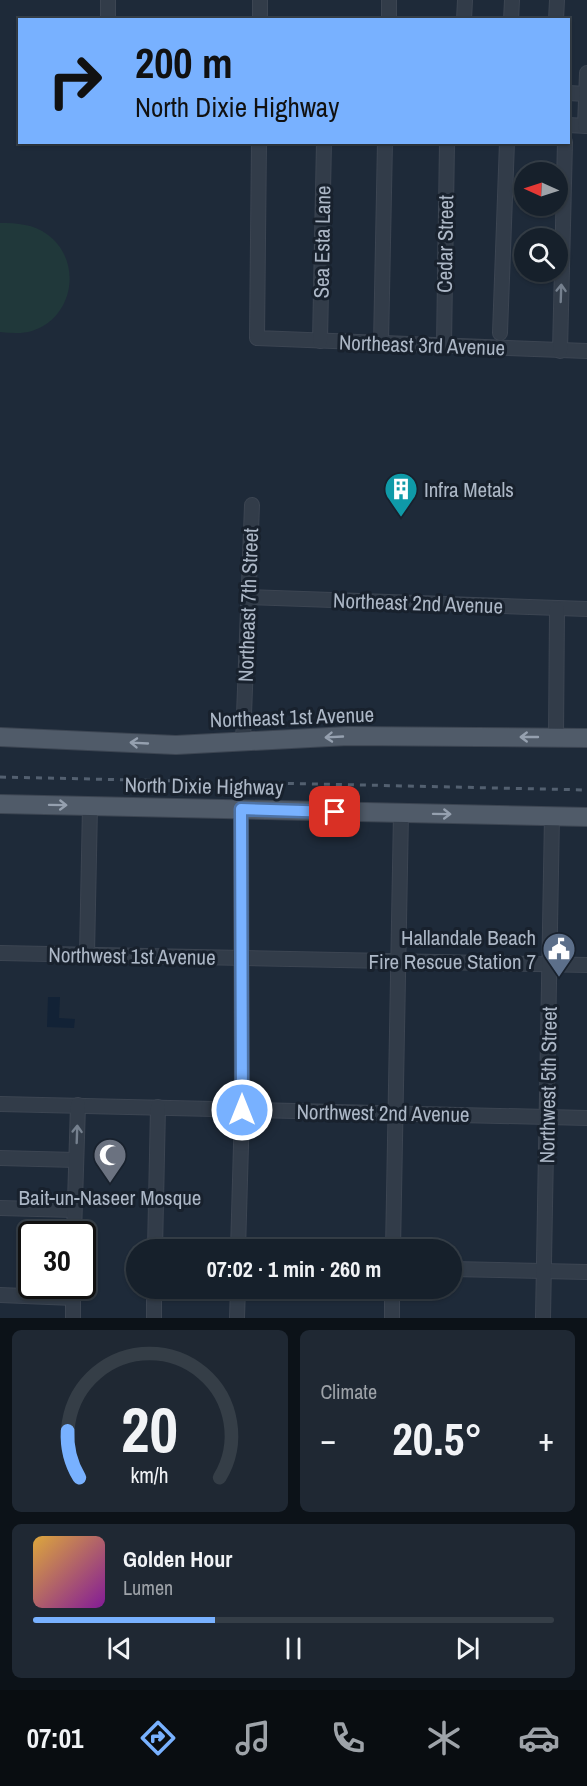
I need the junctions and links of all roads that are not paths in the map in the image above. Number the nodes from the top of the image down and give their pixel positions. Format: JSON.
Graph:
{"nodes":[{"id":1,"x":108,"y":0,"type":"edge"},
{"id":2,"x":260,"y":0,"type":"edge"},
{"id":3,"x":389,"y":0,"type":"edge"},
{"id":4,"x":465,"y":0,"type":"edge"},
{"id":5,"x":512,"y":0,"type":"edge"},
{"id":6,"x":557,"y":0,"type":"edge"},
{"id":7,"x":108,"y":18,"type":"edge"},
{"id":8,"x":260,"y":18,"type":"edge"},
{"id":9,"x":389,"y":18,"type":"edge"},
{"id":10,"x":464,"y":18,"type":"edge"},
{"id":11,"x":511,"y":18,"type":"edge"},
{"id":12,"x":556,"y":18,"type":"edge"},
{"id":13,"x":587,"y":73,"type":"edge"},
{"id":14,"x":570,"y":93,"type":"edge"},
{"id":15,"x":586,"y":94,"type":"edge"},
{"id":16,"x":570,"y":125,"type":"edge"},
{"id":17,"x":586,"y":126,"type":"edge"},
{"id":18,"x":259,"y":144,"type":"edge"},
{"id":19,"x":324,"y":144,"type":"edge"},
{"id":20,"x":385,"y":144,"type":"edge"},
{"id":21,"x":447,"y":144,"type":"edge"},
{"id":22,"x":507,"y":144,"type":"edge"},
{"id":23,"x":565,"y":144,"type":"edge"},
{"id":24,"x":500,"y":333,"type":"dead end"},
{"id":25,"x":320,"y":341,"type":"junction"},
{"id":26,"x":381,"y":344,"type":"junction"},
{"id":27,"x":444,"y":346,"type":"junction"},
{"id":28,"x":560,"y":351,"type":"junction"},
{"id":29,"x":587,"y":351,"type":"edge"},
{"id":30,"x":252,"y":505,"type":"dead end"},
{"id":31,"x":249,"y":597,"type":"junction"},
{"id":32,"x":556,"y":609,"type":"junction"},
{"id":33,"x":587,"y":609,"type":"edge"},
{"id":34,"x":0,"y":737,"type":"edge"},
{"id":35,"x":556,"y":737,"type":"junction"},
{"id":36,"x":587,"y":738,"type":"edge"},
{"id":37,"x":243,"y":741,"type":"junction"},
{"id":38,"x":0,"y":804,"type":"edge"},
{"id":39,"x":90,"y":806,"type":"junction"},
{"id":40,"x":241,"y":809,"type":"junction"},
{"id":41,"x":401,"y":813,"type":"junction"},
{"id":42,"x":552,"y":816,"type":"junction"},
{"id":43,"x":587,"y":817,"type":"edge"},
{"id":44,"x":0,"y":953,"type":"edge"},
{"id":45,"x":87,"y":954,"type":"junction"},
{"id":46,"x":241,"y":959,"type":"junction"},
{"id":47,"x":399,"y":962,"type":"junction"},
{"id":48,"x":550,"y":964,"type":"junction"},
{"id":49,"x":587,"y":965,"type":"edge"},
{"id":50,"x":0,"y":1104,"type":"edge"},
{"id":51,"x":78,"y":1105,"type":"junction"},
{"id":52,"x":158,"y":1107,"type":"junction"},
{"id":53,"x":242,"y":1110,"type":"junction"},
{"id":54,"x":396,"y":1113,"type":"junction"},
{"id":55,"x":548,"y":1117,"type":"junction"},
{"id":56,"x":587,"y":1118,"type":"edge"},
{"id":57,"x":0,"y":1158,"type":"edge"},
{"id":58,"x":76,"y":1160,"type":"junction"},
{"id":59,"x":0,"y":1208,"type":"edge"},
{"id":60,"x":74,"y":1210,"type":"junction"},
{"id":61,"x":74,"y":1221,"type":"edge"},
{"id":62,"x":155,"y":1239,"type":"edge"},
{"id":63,"x":238,"y":1239,"type":"edge"},
{"id":64,"x":393,"y":1239,"type":"edge"},
{"id":65,"x":462,"y":1269,"type":"edge"},
{"id":66,"x":544,"y":1270,"type":"junction"},
{"id":67,"x":587,"y":1272,"type":"edge"},
{"id":68,"x":18,"y":1294,"type":"edge"},
{"id":69,"x":0,"y":1295,"type":"edge"},
{"id":70,"x":73,"y":1299,"type":"edge"},
{"id":71,"x":154,"y":1299,"type":"edge"},
{"id":72,"x":238,"y":1299,"type":"edge"},
{"id":73,"x":392,"y":1299,"type":"edge"},
{"id":74,"x":73,"y":1318,"type":"edge"},
{"id":75,"x":154,"y":1318,"type":"edge"},
{"id":76,"x":237,"y":1318,"type":"edge"},
{"id":77,"x":392,"y":1318,"type":"edge"},
{"id":78,"x":543,"y":1318,"type":"edge"}],
"edges":[{"from":1,"to":7,"type":"street"},
{"from":2,"to":8,"type":"street"},
{"from":3,"to":9,"type":"street"},
{"from":4,"to":10,"type":"street"},
{"from":5,"to":11,"type":"street"},
{"from":6,"to":12,"type":"street"},
{"from":13,"to":15,"type":"street"},
{"from":14,"to":15,"type":"street"},
{"from":15,"to":17,"type":"street"},
{"from":16,"to":17,"type":"street"},
{"from":18,"to":25,"type":"street","name":"Northeast 3rd Avenue"},
{"from":19,"to":25,"type":"street","name":"Sea Esta Lane"},
{"from":20,"to":26,"type":"street"},
{"from":21,"to":27,"type":"street","name":"Cedar Street"},
{"from":22,"to":24,"type":"street"},
{"from":28,"to":23,"type":"street","one_way":true},
{"from":25,"to":26,"type":"street","name":"Northeast 3rd Avenue"},
{"from":26,"to":27,"type":"street","name":"Northeast 3rd Avenue"},
{"from":27,"to":28,"type":"street","name":"Northeast 3rd Avenue"},
{"from":28,"to":29,"type":"street","name":"Northeast 3rd Avenue"},
{"from":30,"to":31,"type":"street","name":"Northeast 7th Street"},
{"from":31,"to":32,"type":"street","name":"Northeast 2nd Avenue"},
{"from":31,"to":37,"type":"street","name":"Northeast 7th Street"},
{"from":32,"to":33,"type":"street","name":"Northeast 2nd Avenue"},
{"from":32,"to":35,"type":"street"},
{"from":37,"to":34,"type":"main road","name":"Northeast 1st Avenue","one_way":true},
{"from":35,"to":36,"type":"main road","name":"Northeast 1st Avenue"},
{"from":35,"to":37,"type":"main road","name":"Northeast 1st Avenue","one_way":true},
{"from":38,"to":39,"type":"main road","name":"North Dixie Highway","one_way":true},
{"from":39,"to":40,"type":"main road","name":"North Dixie Highway"},
{"from":39,"to":45,"type":"street"},
{"from":40,"to":41,"type":"main road","name":"North Dixie Highway"},
{"from":40,"to":46,"type":"street"},
{"from":41,"to":42,"type":"main road","name":"North Dixie Highway","one_way":true},
{"from":41,"to":47,"type":"street"},
{"from":42,"to":43,"type":"main road","name":"North Dixie Highway"},
{"from":42,"to":48,"type":"street","name":"Northwest 5th Street"},
{"from":44,"to":45,"type":"street","name":"Northwest 1st Avenue"},
{"from":45,"to":46,"type":"street","name":"Northwest 1st Avenue"},
{"from":46,"to":47,"type":"street","name":"Northwest 1st Avenue"},
{"from":46,"to":53,"type":"street"},
{"from":47,"to":48,"type":"street","name":"Northwest 1st Avenue"},
{"from":47,"to":54,"type":"street"},
{"from":48,"to":49,"type":"street","name":"Northwest 1st Avenue"},
{"from":48,"to":55,"type":"street","name":"Northwest 5th Street"},
{"from":50,"to":51,"type":"street","name":"Northwest 2nd Avenue"},
{"from":51,"to":52,"type":"street","name":"Northwest 2nd Avenue"},
{"from":58,"to":51,"type":"street","one_way":true},
{"from":52,"to":53,"type":"street","name":"Northwest 2nd Avenue"},
{"from":52,"to":62,"type":"street"},
{"from":53,"to":54,"type":"street","name":"Northwest 2nd Avenue"},
{"from":53,"to":63,"type":"street"},
{"from":54,"to":55,"type":"street","name":"Northwest 2nd Avenue"},
{"from":54,"to":64,"type":"street"},
{"from":55,"to":56,"type":"street","name":"Northwest 2nd Avenue"},
{"from":55,"to":66,"type":"street","name":"Northwest 5th Street"},
{"from":57,"to":58,"type":"street"},
{"from":58,"to":60,"type":"street"},
{"from":59,"to":60,"type":"street"},
{"from":60,"to":61,"type":"street"},
{"from":65,"to":66,"type":"street"},
{"from":66,"to":67,"type":"street"},
{"from":66,"to":78,"type":"street","name":"Northwest 5th Street"},
{"from":68,"to":69,"type":"street"},
{"from":70,"to":74,"type":"street"},
{"from":71,"to":75,"type":"street"},
{"from":72,"to":76,"type":"street"},
{"from":73,"to":77,"type":"street"}]}
